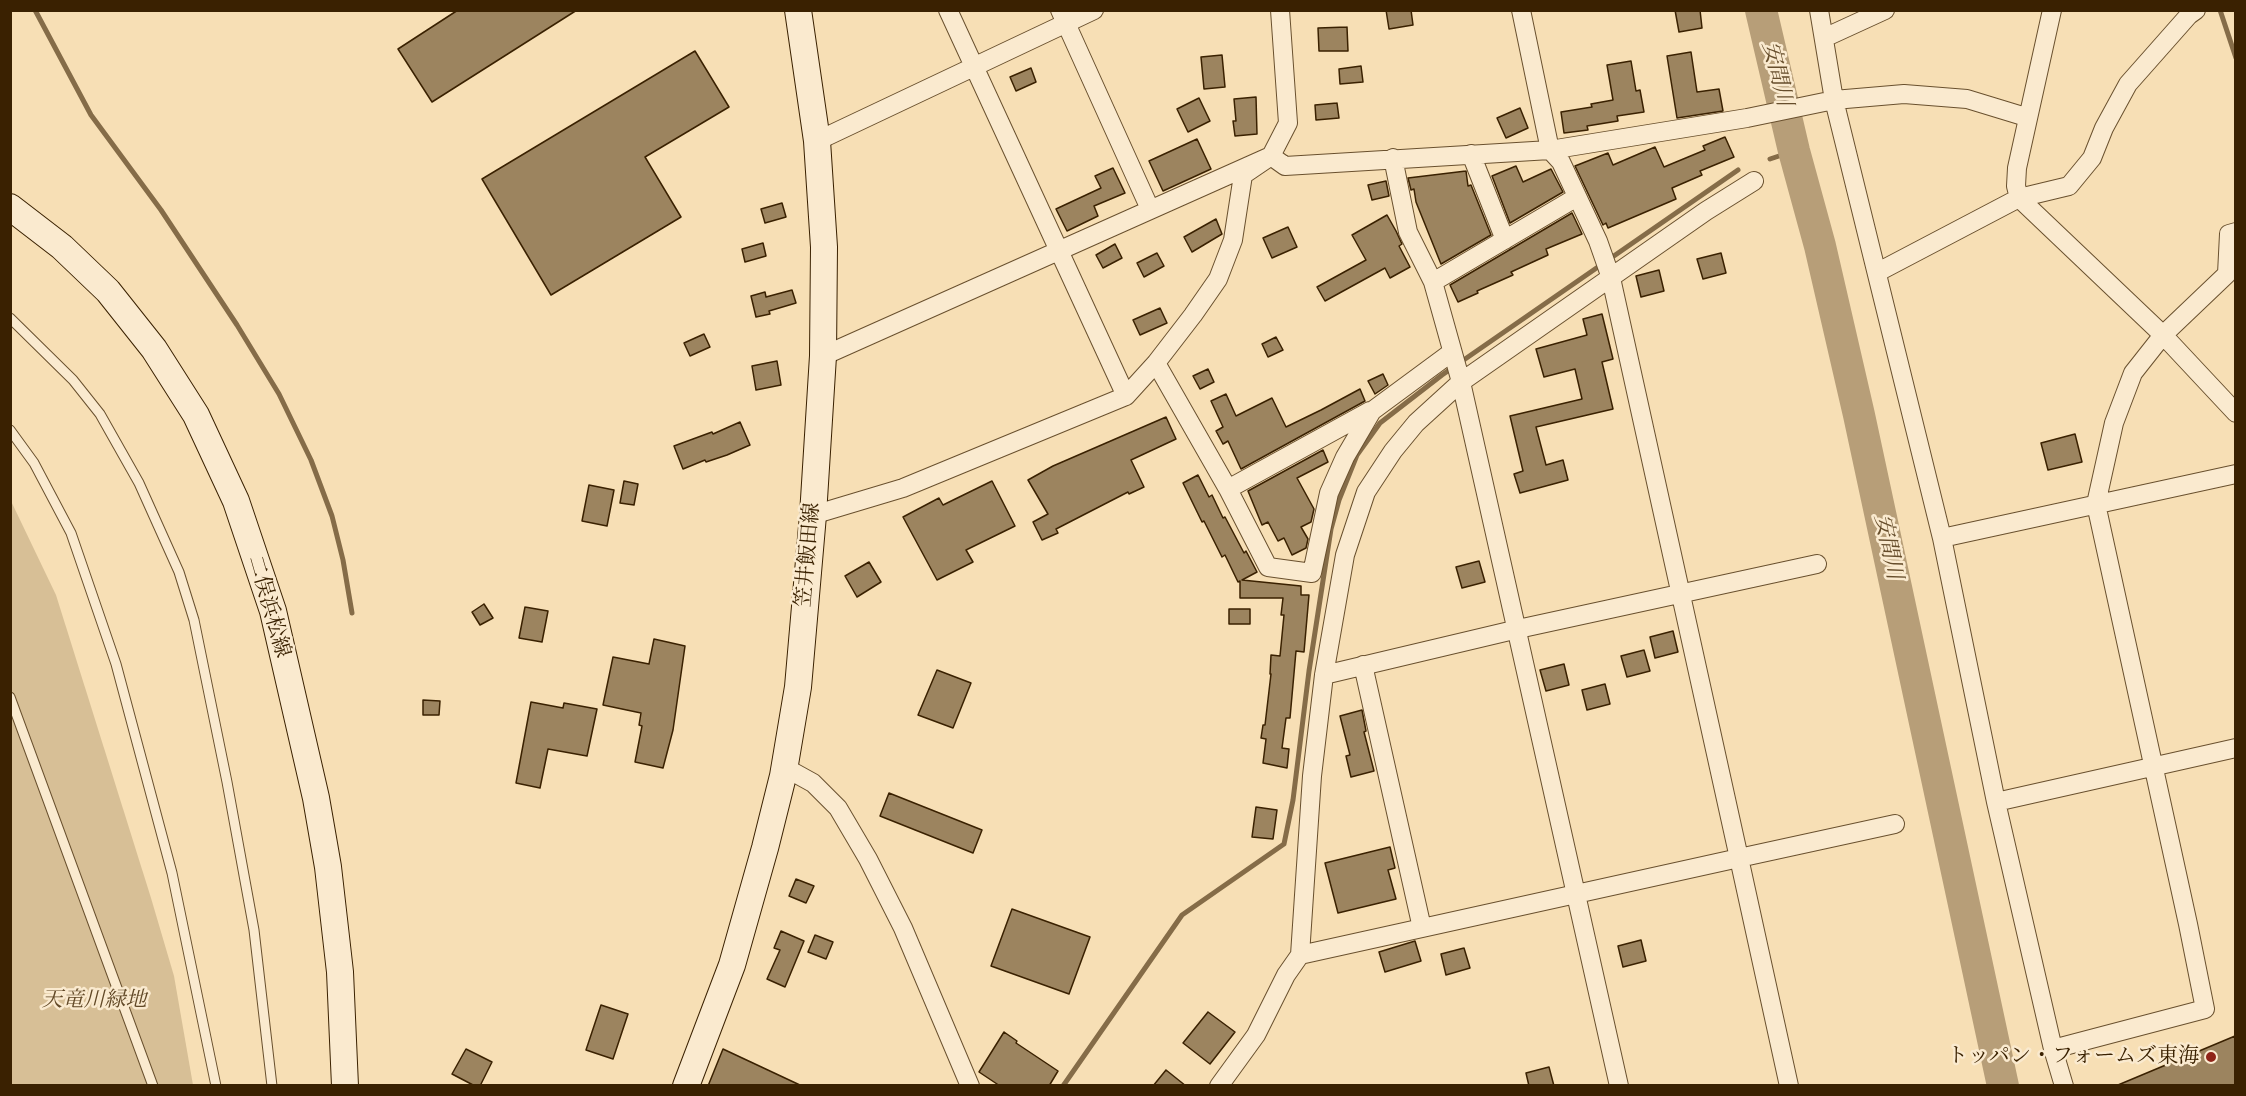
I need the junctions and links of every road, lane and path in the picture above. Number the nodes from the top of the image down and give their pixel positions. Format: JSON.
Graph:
{"nodes":[{"id":1,"x":798,"y":10,"type":"edge"},
{"id":2,"x":948,"y":10,"type":"edge"},
{"id":3,"x":1094,"y":10,"type":"edge"},
{"id":4,"x":1280,"y":10,"type":"edge"},
{"id":5,"x":1521,"y":10,"type":"edge"},
{"id":6,"x":1819,"y":10,"type":"edge"},
{"id":7,"x":1885,"y":10,"type":"edge"},
{"id":8,"x":2052,"y":10,"type":"edge"},
{"id":9,"x":2196,"y":10,"type":"edge"},
{"id":10,"x":1063,"y":17,"type":"edge"},
{"id":11,"x":1824,"y":38,"type":"junction"},
{"id":12,"x":974,"y":66,"type":"junction"},
{"id":13,"x":1828,"y":102,"type":"junction"},
{"id":14,"x":2026,"y":117,"type":"junction"},
{"id":15,"x":817,"y":141,"type":"junction"},
{"id":16,"x":1550,"y":150,"type":"junction"},
{"id":17,"x":1471,"y":154,"type":"junction"},
{"id":18,"x":1271,"y":156,"type":"junction"},
{"id":19,"x":1393,"y":158,"type":"junction"},
{"id":20,"x":1754,"y":180,"type":"dead end"},
{"id":21,"x":1577,"y":197,"type":"junction"},
{"id":22,"x":2019,"y":198,"type":"junction"},
{"id":23,"x":10,"y":207,"type":"edge"},
{"id":24,"x":1150,"y":209,"type":"junction"},
{"id":25,"x":2235,"y":232,"type":"edge"},
{"id":26,"x":1505,"y":240,"type":"junction"},
{"id":27,"x":1059,"y":250,"type":"junction"},
{"id":28,"x":1878,"y":272,"type":"junction"},
{"id":29,"x":1610,"y":275,"type":"junction"},
{"id":30,"x":1433,"y":282,"type":"junction"},
{"id":31,"x":10,"y":318,"type":"edge"},
{"id":32,"x":2163,"y":335,"type":"junction"},
{"id":33,"x":1452,"y":353,"type":"junction"},
{"id":34,"x":823,"y":356,"type":"junction"},
{"id":35,"x":1155,"y":363,"type":"junction"},
{"id":36,"x":1460,"y":379,"type":"junction"},
{"id":37,"x":1126,"y":396,"type":"junction"},
{"id":38,"x":1372,"y":411,"type":"junction"},
{"id":39,"x":2235,"y":413,"type":"edge"},
{"id":40,"x":10,"y":430,"type":"edge"},
{"id":41,"x":2235,"y":474,"type":"edge"},
{"id":42,"x":1228,"y":489,"type":"junction"},
{"id":43,"x":2096,"y":504,"type":"junction"},
{"id":44,"x":813,"y":515,"type":"junction"},
{"id":45,"x":1942,"y":538,"type":"junction"},
{"id":46,"x":1817,"y":564,"type":"dead end"},
{"id":47,"x":1681,"y":593,"type":"junction"},
{"id":48,"x":1518,"y":629,"type":"junction"},
{"id":49,"x":1363,"y":665,"type":"junction"},
{"id":50,"x":1324,"y":675,"type":"junction"},
{"id":51,"x":10,"y":697,"type":"edge"},
{"id":52,"x":2235,"y":748,"type":"edge"},
{"id":53,"x":784,"y":766,"type":"junction"},
{"id":54,"x":2152,"y":766,"type":"junction"},
{"id":55,"x":1996,"y":802,"type":"junction"},
{"id":56,"x":1895,"y":824,"type":"dead end"},
{"id":57,"x":1739,"y":858,"type":"junction"},
{"id":58,"x":1576,"y":894,"type":"junction"},
{"id":59,"x":1422,"y":928,"type":"junction"},
{"id":60,"x":1300,"y":955,"type":"junction"},
{"id":61,"x":2053,"y":1049,"type":"junction"},
{"id":62,"x":1618,"y":1085,"type":"edge"},
{"id":63,"x":153,"y":1086,"type":"edge"},
{"id":64,"x":216,"y":1086,"type":"edge"},
{"id":65,"x":272,"y":1086,"type":"edge"},
{"id":66,"x":345,"y":1086,"type":"edge"},
{"id":67,"x":686,"y":1086,"type":"edge"},
{"id":68,"x":970,"y":1086,"type":"edge"},
{"id":69,"x":1219,"y":1086,"type":"edge"},
{"id":70,"x":1789,"y":1086,"type":"edge"},
{"id":71,"x":2064,"y":1086,"type":"edge"}],
"edges":[{"from":1,"to":15,"type":"main road","name":"笠井飯田線"},
{"from":2,"to":12,"type":"street"},
{"from":3,"to":10,"type":"street"},
{"from":4,"to":18,"type":"street"},
{"from":5,"to":16,"type":"street"},
{"from":6,"to":11,"type":"street"},
{"from":7,"to":11,"type":"street"},
{"from":8,"to":14,"type":"street"},
{"from":9,"to":22,"type":"street"},
{"from":10,"to":12,"type":"street"},
{"from":10,"to":24,"type":"street"},
{"from":11,"to":13,"type":"street"},
{"from":12,"to":15,"type":"street"},
{"from":12,"to":27,"type":"street"},
{"from":13,"to":14,"type":"street"},
{"from":13,"to":16,"type":"street"},
{"from":13,"to":28,"type":"street"},
{"from":14,"to":22,"type":"street"},
{"from":15,"to":34,"type":"main road","name":"笠井飯田線"},
{"from":16,"to":17,"type":"street"},
{"from":16,"to":21,"type":"street"},
{"from":17,"to":19,"type":"street"},
{"from":17,"to":26,"type":"street"},
{"from":18,"to":19,"type":"street"},
{"from":18,"to":24,"type":"street"},
{"from":18,"to":35,"type":"street"},
{"from":19,"to":30,"type":"street"},
{"from":20,"to":29,"type":"street"},
{"from":21,"to":26,"type":"street"},
{"from":21,"to":29,"type":"street"},
{"from":22,"to":28,"type":"street"},
{"from":22,"to":32,"type":"street"},
{"from":23,"to":66,"type":"main road","name":"二俣浜松線"},
{"from":24,"to":27,"type":"street"},
{"from":25,"to":32,"type":"street"},
{"from":26,"to":30,"type":"street"},
{"from":27,"to":34,"type":"street"},
{"from":27,"to":37,"type":"street"},
{"from":28,"to":45,"type":"street"},
{"from":29,"to":36,"type":"street"},
{"from":29,"to":47,"type":"street"},
{"from":30,"to":33,"type":"street"},
{"from":31,"to":65,"type":"lane"},
{"from":32,"to":39,"type":"street"},
{"from":32,"to":43,"type":"street"},
{"from":33,"to":36,"type":"street"},
{"from":33,"to":38,"type":"street"},
{"from":34,"to":44,"type":"main road","name":"笠井飯田線"},
{"from":35,"to":37,"type":"street"},
{"from":35,"to":42,"type":"street"},
{"from":36,"to":48,"type":"street"},
{"from":36,"to":50,"type":"street"},
{"from":37,"to":44,"type":"street"},
{"from":38,"to":42,"type":"street"},
{"from":38,"to":42,"type":"street"},
{"from":40,"to":64,"type":"lane"},
{"from":41,"to":43,"type":"street"},
{"from":43,"to":45,"type":"street"},
{"from":43,"to":54,"type":"street"},
{"from":44,"to":53,"type":"main road","name":"笠井飯田線"},
{"from":45,"to":55,"type":"street"},
{"from":46,"to":47,"type":"street"},
{"from":47,"to":48,"type":"street"},
{"from":47,"to":57,"type":"street"},
{"from":48,"to":49,"type":"street"},
{"from":48,"to":58,"type":"street"},
{"from":49,"to":50,"type":"street"},
{"from":49,"to":59,"type":"street"},
{"from":50,"to":60,"type":"street"},
{"from":51,"to":63,"type":"lane"},
{"from":52,"to":54,"type":"street"},
{"from":53,"to":67,"type":"main road","name":"笠井飯田線"},
{"from":53,"to":68,"type":"street"},
{"from":54,"to":55,"type":"street"},
{"from":54,"to":61,"type":"street"},
{"from":55,"to":61,"type":"street"},
{"from":56,"to":57,"type":"street"},
{"from":57,"to":58,"type":"street"},
{"from":57,"to":70,"type":"street"},
{"from":58,"to":59,"type":"street"},
{"from":58,"to":62,"type":"street"},
{"from":59,"to":60,"type":"street"},
{"from":60,"to":69,"type":"street"},
{"from":61,"to":71,"type":"street"}]}
